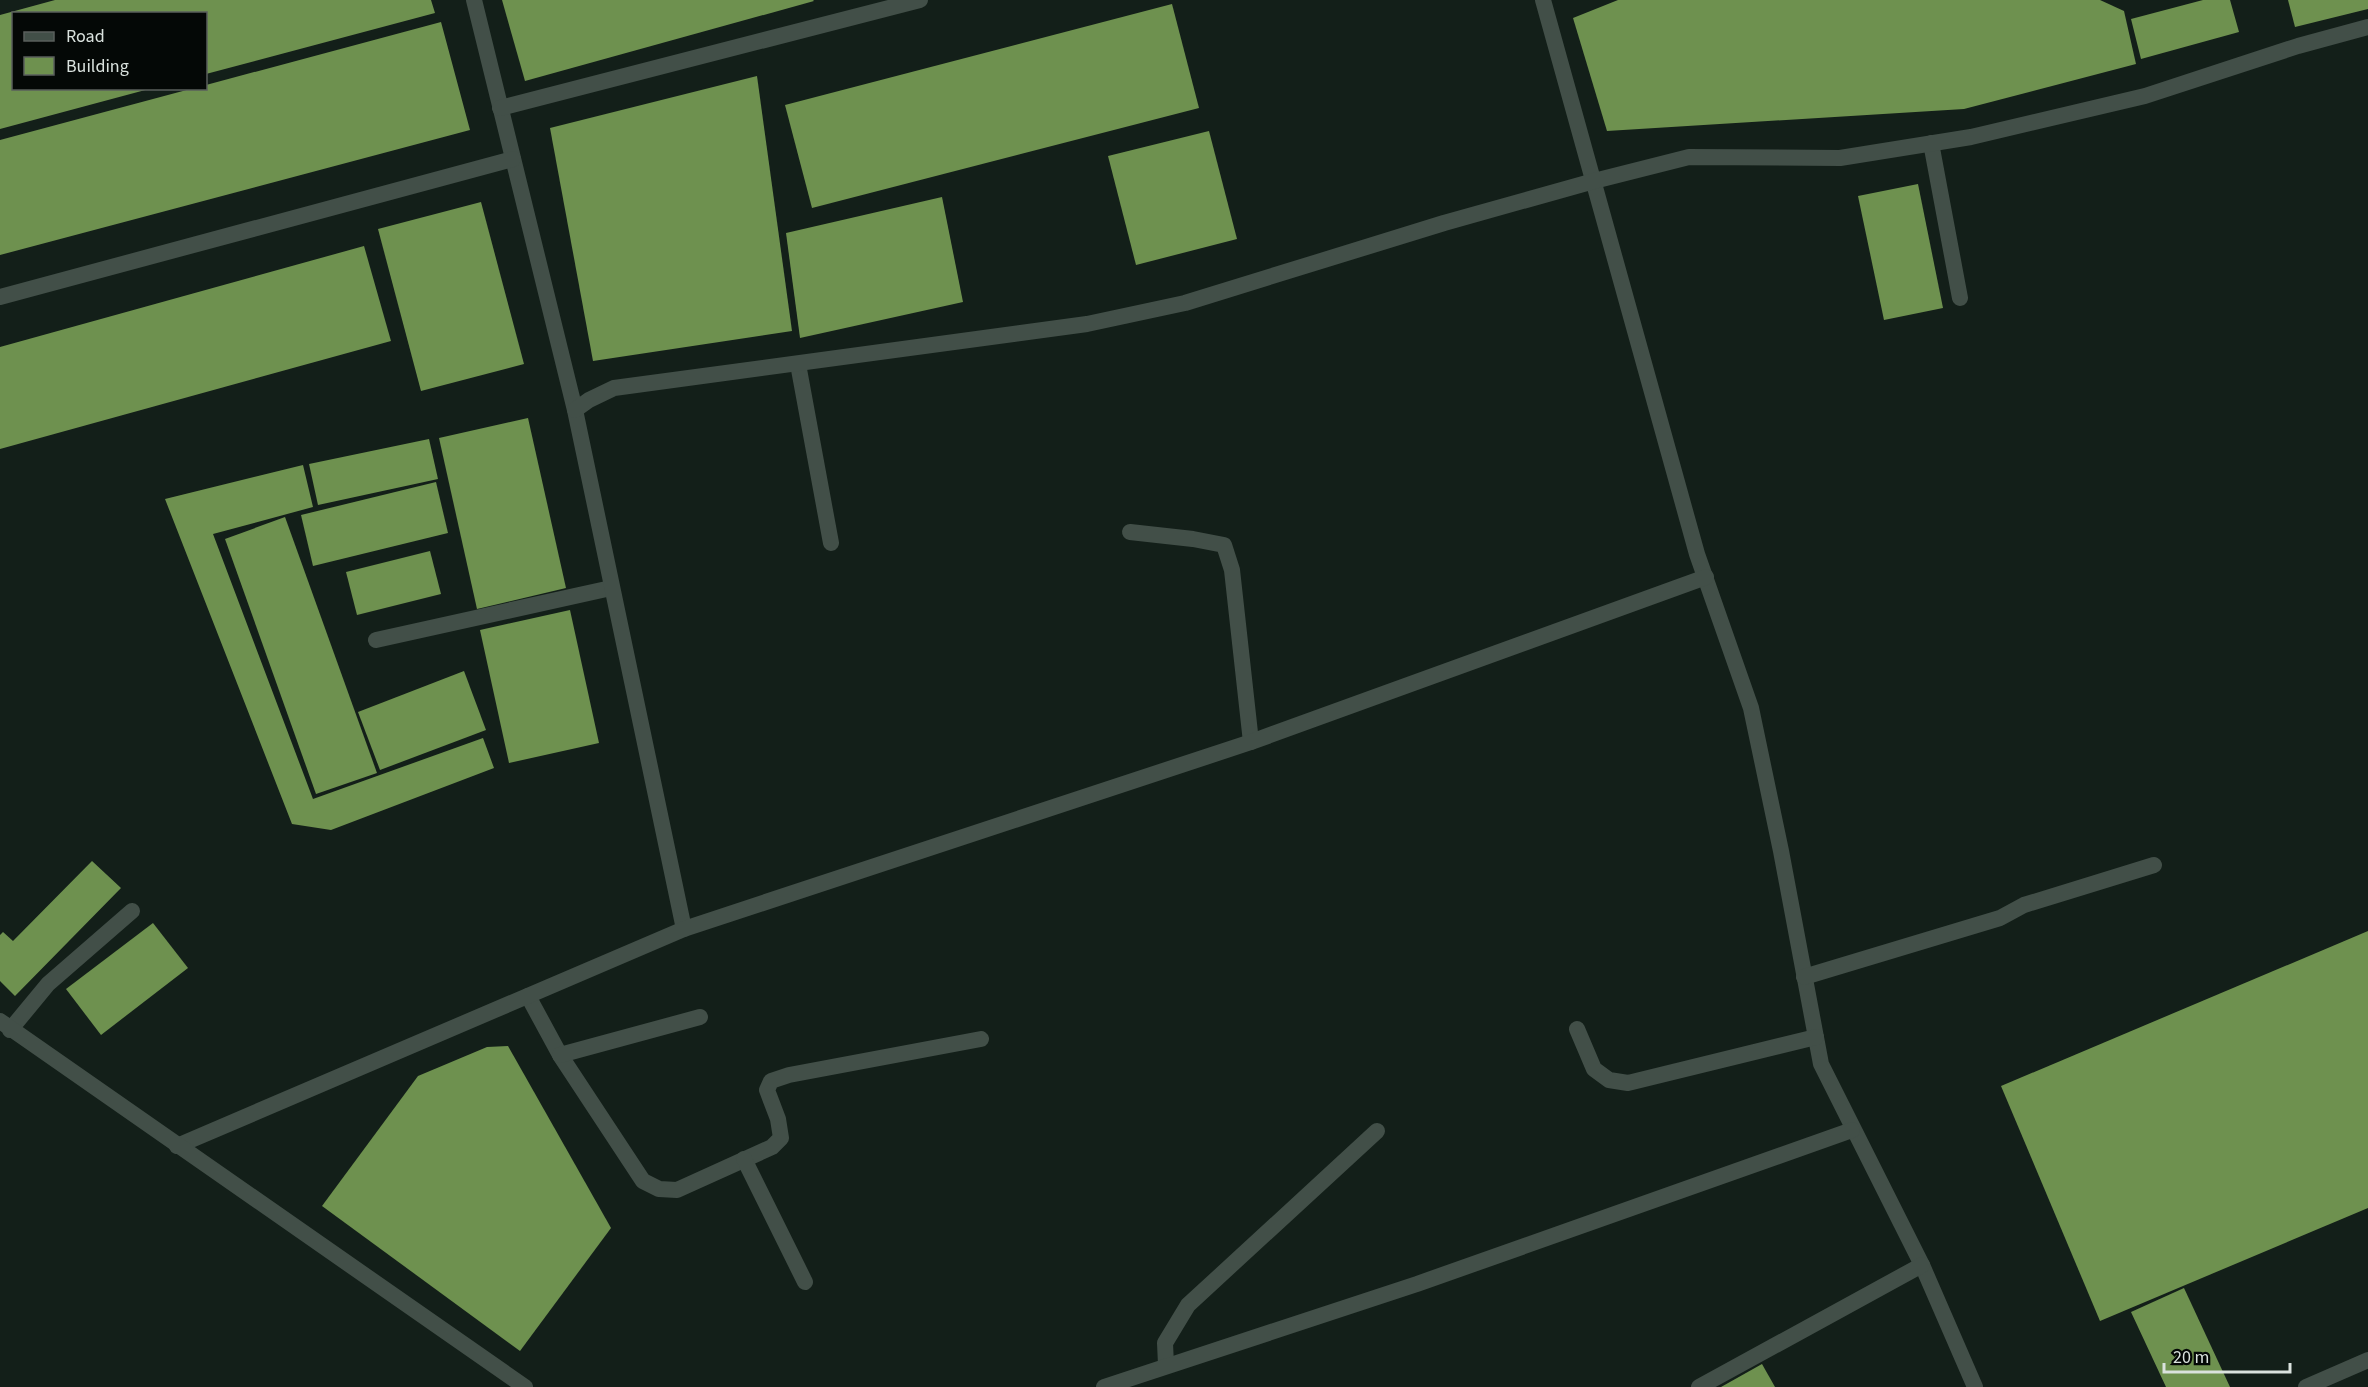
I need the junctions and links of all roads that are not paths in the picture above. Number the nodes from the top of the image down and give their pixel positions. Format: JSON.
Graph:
{"nodes":[{"id":1,"x":474,"y":0,"type":"edge"},
{"id":2,"x":920,"y":0,"type":"edge"},
{"id":3,"x":1543,"y":0,"type":"edge"},
{"id":4,"x":2368,"y":27,"type":"edge"},
{"id":5,"x":500,"y":108,"type":"junction"},
{"id":6,"x":1931,"y":143,"type":"junction"},
{"id":7,"x":513,"y":159,"type":"junction"},
{"id":8,"x":1594,"y":181,"type":"junction"},
{"id":9,"x":0,"y":297,"type":"edge"},
{"id":10,"x":1960,"y":298,"type":"dead end"},
{"id":11,"x":798,"y":364,"type":"junction"},
{"id":12,"x":575,"y":410,"type":"junction"},
{"id":13,"x":1130,"y":532,"type":"dead end"},
{"id":14,"x":831,"y":543,"type":"dead end"},
{"id":15,"x":1706,"y":577,"type":"junction"},
{"id":16,"x":611,"y":588,"type":"junction"},
{"id":17,"x":376,"y":640,"type":"dead end"},
{"id":18,"x":1251,"y":742,"type":"junction"},
{"id":19,"x":2154,"y":865,"type":"dead end"},
{"id":20,"x":132,"y":910,"type":"dead end"},
{"id":21,"x":684,"y":928,"type":"junction"},
{"id":22,"x":1804,"y":977,"type":"junction"},
{"id":23,"x":528,"y":996,"type":"junction"},
{"id":24,"x":700,"y":1017,"type":"dead end"},
{"id":25,"x":5,"y":1025,"type":"edge"},
{"id":26,"x":1577,"y":1029,"type":"dead end"},
{"id":27,"x":1816,"y":1037,"type":"junction"},
{"id":28,"x":981,"y":1040,"type":"dead end"},
{"id":29,"x":560,"y":1055,"type":"junction"},
{"id":30,"x":1852,"y":1130,"type":"junction"},
{"id":31,"x":1377,"y":1131,"type":"dead end"},
{"id":32,"x":177,"y":1146,"type":"junction"},
{"id":33,"x":744,"y":1159,"type":"junction"},
{"id":34,"x":1922,"y":1265,"type":"junction"},
{"id":35,"x":805,"y":1282,"type":"dead end"},
{"id":36,"x":2368,"y":1360,"type":"edge"},
{"id":37,"x":1166,"y":1365,"type":"junction"},
{"id":38,"x":525,"y":1387,"type":"edge"},
{"id":39,"x":1104,"y":1387,"type":"edge"},
{"id":40,"x":1699,"y":1387,"type":"edge"},
{"id":41,"x":1975,"y":1387,"type":"edge"},
{"id":42,"x":2306,"y":1387,"type":"edge"}],
"edges":[{"from":1,"to":5,"type":"street"},
{"from":2,"to":5,"type":"street"},
{"from":3,"to":8,"type":"street"},
{"from":4,"to":6,"type":"street"},
{"from":5,"to":7,"type":"street"},
{"from":6,"to":8,"type":"street"},
{"from":6,"to":10,"type":"street"},
{"from":7,"to":9,"type":"street"},
{"from":7,"to":12,"type":"street"},
{"from":8,"to":11,"type":"street"},
{"from":8,"to":15,"type":"street"},
{"from":11,"to":12,"type":"street"},
{"from":11,"to":14,"type":"street"},
{"from":12,"to":16,"type":"street"},
{"from":13,"to":18,"type":"street"},
{"from":15,"to":18,"type":"street"},
{"from":15,"to":22,"type":"street"},
{"from":16,"to":17,"type":"street"},
{"from":16,"to":21,"type":"street"},
{"from":18,"to":21,"type":"street"},
{"from":19,"to":22,"type":"street"},
{"from":20,"to":25,"type":"street"},
{"from":21,"to":23,"type":"street"},
{"from":22,"to":27,"type":"street"},
{"from":23,"to":29,"type":"street"},
{"from":23,"to":32,"type":"street"},
{"from":24,"to":29,"type":"street"},
{"from":25,"to":32,"type":"street"},
{"from":26,"to":27,"type":"street"},
{"from":27,"to":30,"type":"street"},
{"from":28,"to":33,"type":"street"},
{"from":29,"to":33,"type":"street"},
{"from":30,"to":34,"type":"street"},
{"from":30,"to":37,"type":"street"},
{"from":31,"to":37,"type":"street"},
{"from":32,"to":38,"type":"street"},
{"from":33,"to":35,"type":"street"},
{"from":34,"to":40,"type":"street"},
{"from":34,"to":41,"type":"street"},
{"from":36,"to":42,"type":"street"},
{"from":37,"to":39,"type":"street"}]}
